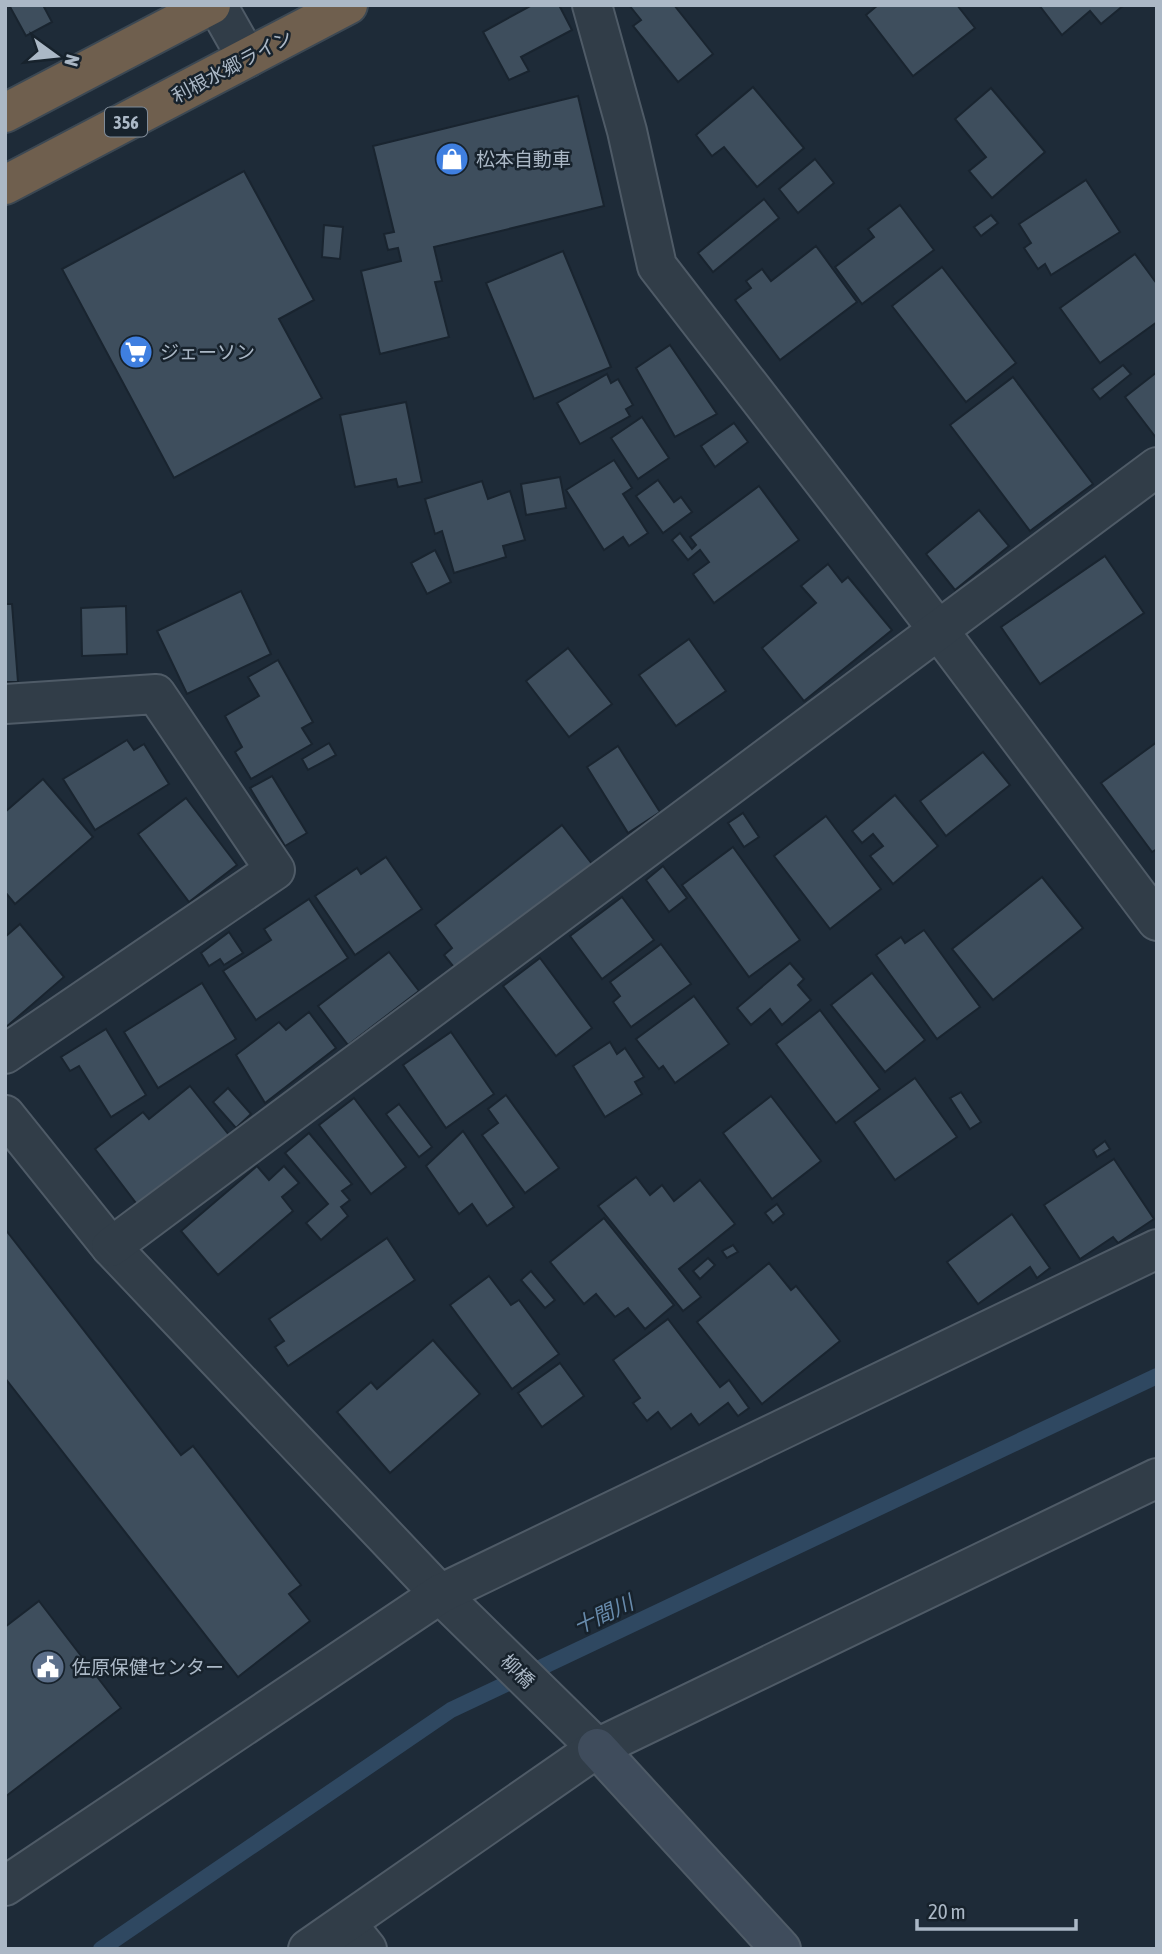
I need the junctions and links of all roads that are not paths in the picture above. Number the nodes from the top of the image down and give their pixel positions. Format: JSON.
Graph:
{"nodes":[{"id":1,"x":211,"y":5,"type":"edge"},
{"id":2,"x":217,"y":5,"type":"edge"},
{"id":3,"x":348,"y":5,"type":"edge"},
{"id":4,"x":592,"y":5,"type":"edge"},
{"id":5,"x":247,"y":58,"type":"junction"},
{"id":6,"x":5,"y":113,"type":"edge"},
{"id":7,"x":5,"y":186,"type":"edge"},
{"id":8,"x":1157,"y":467,"type":"edge"},
{"id":9,"x":939,"y":631,"type":"junction"},
{"id":10,"x":5,"y":704,"type":"edge"},
{"id":11,"x":1157,"y":921,"type":"edge"},
{"id":12,"x":5,"y":1054,"type":"edge"},
{"id":13,"x":5,"y":1115,"type":"edge"},
{"id":14,"x":111,"y":1247,"type":"junction"},
{"id":15,"x":1157,"y":1249,"type":"edge"},
{"id":16,"x":1157,"y":1478,"type":"edge"},
{"id":17,"x":440,"y":1594,"type":"junction"},
{"id":18,"x":597,"y":1748,"type":"junction"},
{"id":19,"x":5,"y":1886,"type":"edge"},
{"id":20,"x":357,"y":1936,"type":"edge"},
{"id":21,"x":308,"y":1949,"type":"edge"},
{"id":22,"x":781,"y":1949,"type":"edge"}],
"edges":[{"from":1,"to":6,"type":"highway"},
{"from":2,"to":5,"type":"street"},
{"from":3,"to":5,"type":"highway","name":"利根水郷ライン","number":"356"},
{"from":4,"to":9,"type":"street"},
{"from":5,"to":7,"type":"highway","name":"利根水郷ライン","number":"356"},
{"from":8,"to":9,"type":"street"},
{"from":9,"to":11,"type":"street"},
{"from":9,"to":14,"type":"street"},
{"from":10,"to":12,"type":"street"},
{"from":13,"to":14,"type":"street","name":"柳橋"},
{"from":14,"to":17,"type":"street","name":"柳橋"},
{"from":15,"to":17,"type":"street"},
{"from":16,"to":18,"type":"street"},
{"from":17,"to":18,"type":"street","name":"柳橋"},
{"from":17,"to":19,"type":"street"},
{"from":18,"to":20,"type":"street"},
{"from":18,"to":22,"type":"street"},
{"from":20,"to":21,"type":"street"}]}
